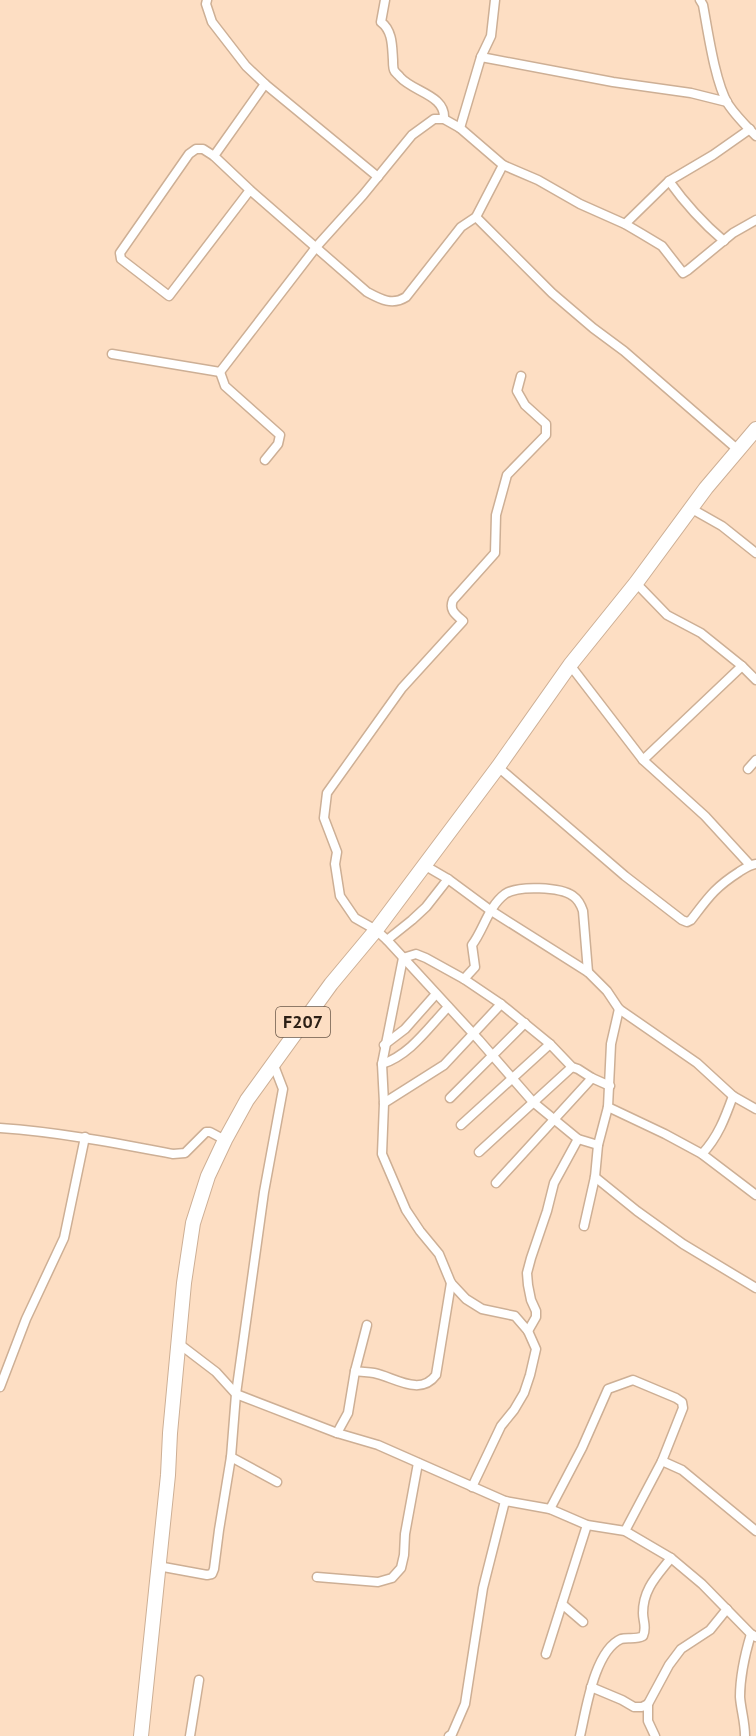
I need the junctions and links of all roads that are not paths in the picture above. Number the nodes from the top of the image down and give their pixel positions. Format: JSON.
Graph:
{"nodes":[{"id":1,"x":207,"y":0,"type":"edge"},
{"id":2,"x":385,"y":0,"type":"edge"},
{"id":3,"x":495,"y":0,"type":"edge"},
{"id":4,"x":700,"y":0,"type":"edge"},
{"id":5,"x":481,"y":57,"type":"junction"},
{"id":6,"x":265,"y":84,"type":"junction"},
{"id":7,"x":727,"y":102,"type":"junction"},
{"id":8,"x":444,"y":119,"type":"junction"},
{"id":9,"x":460,"y":128,"type":"junction"},
{"id":10,"x":753,"y":133,"type":"edge"},
{"id":11,"x":214,"y":156,"type":"junction"},
{"id":12,"x":503,"y":165,"type":"junction"},
{"id":13,"x":378,"y":177,"type":"junction"},
{"id":14,"x":669,"y":181,"type":"junction"},
{"id":15,"x":250,"y":190,"type":"junction"},
{"id":16,"x":476,"y":217,"type":"junction"},
{"id":17,"x":756,"y":220,"type":"edge"},
{"id":18,"x":625,"y":224,"type":"junction"},
{"id":19,"x":724,"y":241,"type":"junction"},
{"id":20,"x":317,"y":246,"type":"junction"},
{"id":21,"x":112,"y":354,"type":"dead end"},
{"id":22,"x":220,"y":372,"type":"junction"},
{"id":23,"x":521,"y":376,"type":"dead end"},
{"id":24,"x":756,"y":429,"type":"edge"},
{"id":25,"x":737,"y":449,"type":"junction"},
{"id":26,"x":266,"y":460,"type":"dead end"},
{"id":27,"x":692,"y":508,"type":"junction"},
{"id":28,"x":756,"y":554,"type":"edge"},
{"id":29,"x":636,"y":584,"type":"junction"},
{"id":30,"x":570,"y":665,"type":"junction"},
{"id":31,"x":742,"y":666,"type":"junction"},
{"id":32,"x":756,"y":680,"type":"edge"},
{"id":33,"x":643,"y":760,"type":"junction"},
{"id":34,"x":756,"y":760,"type":"edge"},
{"id":35,"x":498,"y":767,"type":"junction"},
{"id":36,"x":748,"y":769,"type":"dead end"},
{"id":37,"x":424,"y":865,"type":"junction"},
{"id":38,"x":753,"y":865,"type":"edge"},
{"id":39,"x":448,"y":879,"type":"junction"},
{"id":40,"x":490,"y":910,"type":"junction"},
{"id":41,"x":376,"y":930,"type":"junction"},
{"id":42,"x":387,"y":940,"type":"junction"},
{"id":43,"x":403,"y":958,"type":"junction"},
{"id":44,"x":588,"y":972,"type":"junction"},
{"id":45,"x":464,"y":979,"type":"junction"},
{"id":46,"x":436,"y":994,"type":"junction"},
{"id":47,"x":501,"y":1004,"type":"junction"},
{"id":48,"x":448,"y":1007,"type":"junction"},
{"id":49,"x":620,"y":1009,"type":"junction"},
{"id":50,"x":525,"y":1023,"type":"junction"},
{"id":51,"x":473,"y":1034,"type":"junction"},
{"id":52,"x":550,"y":1044,"type":"junction"},
{"id":53,"x":384,"y":1045,"type":"junction"},
{"id":54,"x":492,"y":1056,"type":"junction"},
{"id":55,"x":273,"y":1063,"type":"junction"},
{"id":56,"x":382,"y":1064,"type":"junction"},
{"id":57,"x":572,"y":1067,"type":"junction"},
{"id":58,"x":512,"y":1077,"type":"junction"},
{"id":59,"x":592,"y":1078,"type":"junction"},
{"id":60,"x":610,"y":1086,"type":"junction"},
{"id":61,"x":733,"y":1096,"type":"junction"},
{"id":62,"x":450,"y":1098,"type":"dead end"},
{"id":63,"x":533,"y":1102,"type":"junction"},
{"id":64,"x":384,"y":1103,"type":"junction"},
{"id":65,"x":608,"y":1107,"type":"junction"},
{"id":66,"x":756,"y":1109,"type":"edge"},
{"id":67,"x":555,"y":1120,"type":"junction"},
{"id":68,"x":461,"y":1125,"type":"dead end"},
{"id":69,"x":0,"y":1128,"type":"edge"},
{"id":70,"x":85,"y":1137,"type":"junction"},
{"id":71,"x":578,"y":1139,"type":"junction"},
{"id":72,"x":225,"y":1140,"type":"junction"},
{"id":73,"x":598,"y":1144,"type":"junction"},
{"id":74,"x":479,"y":1152,"type":"dead end"},
{"id":75,"x":702,"y":1154,"type":"junction"},
{"id":76,"x":595,"y":1177,"type":"junction"},
{"id":77,"x":496,"y":1183,"type":"dead end"},
{"id":78,"x":756,"y":1195,"type":"edge"},
{"id":79,"x":584,"y":1226,"type":"dead end"},
{"id":80,"x":451,"y":1283,"type":"junction"},
{"id":81,"x":756,"y":1288,"type":"edge"},
{"id":82,"x":367,"y":1324,"type":"dead end"},
{"id":83,"x":528,"y":1331,"type":"junction"},
{"id":84,"x":178,"y":1343,"type":"junction"},
{"id":85,"x":355,"y":1371,"type":"junction"},
{"id":86,"x":0,"y":1387,"type":"edge"},
{"id":87,"x":236,"y":1394,"type":"junction"},
{"id":88,"x":337,"y":1433,"type":"junction"},
{"id":89,"x":231,"y":1457,"type":"junction"},
{"id":90,"x":662,"y":1461,"type":"junction"},
{"id":91,"x":418,"y":1463,"type":"junction"},
{"id":92,"x":277,"y":1482,"type":"dead end"},
{"id":93,"x":472,"y":1487,"type":"junction"},
{"id":94,"x":505,"y":1501,"type":"junction"},
{"id":95,"x":550,"y":1509,"type":"junction"},
{"id":96,"x":587,"y":1525,"type":"junction"},
{"id":97,"x":756,"y":1530,"type":"edge"},
{"id":98,"x":625,"y":1531,"type":"junction"},
{"id":99,"x":671,"y":1558,"type":"junction"},
{"id":100,"x":158,"y":1566,"type":"junction"},
{"id":101,"x":317,"y":1577,"type":"dead end"},
{"id":102,"x":562,"y":1604,"type":"junction"},
{"id":103,"x":728,"y":1609,"type":"junction"},
{"id":104,"x":583,"y":1622,"type":"dead end"},
{"id":105,"x":753,"y":1636,"type":"edge"},
{"id":106,"x":546,"y":1654,"type":"dead end"},
{"id":107,"x":199,"y":1680,"type":"dead end"},
{"id":108,"x":591,"y":1687,"type":"junction"},
{"id":109,"x":648,"y":1704,"type":"junction"},
{"id":110,"x":141,"y":1736,"type":"edge"},
{"id":111,"x":190,"y":1736,"type":"edge"},
{"id":112,"x":449,"y":1736,"type":"edge"},
{"id":113,"x":580,"y":1736,"type":"edge"},
{"id":114,"x":655,"y":1736,"type":"edge"},
{"id":115,"x":745,"y":1736,"type":"edge"}],
"edges":[{"from":1,"to":6,"type":"street"},
{"from":2,"to":8,"type":"street"},
{"from":3,"to":5,"type":"street"},
{"from":4,"to":7,"type":"street"},
{"from":5,"to":7,"type":"street"},
{"from":5,"to":9,"type":"street"},
{"from":6,"to":11,"type":"street"},
{"from":6,"to":13,"type":"street"},
{"from":7,"to":10,"type":"street"},
{"from":8,"to":9,"type":"street"},
{"from":8,"to":13,"type":"street"},
{"from":9,"to":12,"type":"street"},
{"from":10,"to":14,"type":"street"},
{"from":11,"to":15,"type":"street"},
{"from":11,"to":15,"type":"street"},
{"from":12,"to":16,"type":"street"},
{"from":12,"to":18,"type":"street"},
{"from":13,"to":20,"type":"street"},
{"from":14,"to":18,"type":"street"},
{"from":14,"to":19,"type":"street"},
{"from":15,"to":20,"type":"street"},
{"from":16,"to":20,"type":"street"},
{"from":16,"to":25,"type":"street"},
{"from":17,"to":19,"type":"street"},
{"from":18,"to":19,"type":"street"},
{"from":20,"to":22,"type":"street"},
{"from":21,"to":22,"type":"street"},
{"from":22,"to":26,"type":"street"},
{"from":23,"to":41,"type":"street"},
{"from":24,"to":25,"type":"main road","number":"F207"},
{"from":25,"to":27,"type":"main road","number":"F207"},
{"from":27,"to":28,"type":"street"},
{"from":27,"to":29,"type":"main road","number":"F207"},
{"from":29,"to":30,"type":"main road","number":"F207"},
{"from":29,"to":31,"type":"street"},
{"from":30,"to":33,"type":"street"},
{"from":30,"to":35,"type":"main road","number":"F207"},
{"from":31,"to":32,"type":"street"},
{"from":31,"to":33,"type":"street"},
{"from":33,"to":38,"type":"street"},
{"from":34,"to":36,"type":"street"},
{"from":35,"to":37,"type":"main road","number":"F207"},
{"from":35,"to":38,"type":"street"},
{"from":37,"to":39,"type":"street"},
{"from":37,"to":41,"type":"main road","number":"F207"},
{"from":39,"to":40,"type":"street"},
{"from":39,"to":42,"type":"street"},
{"from":40,"to":44,"type":"street"},
{"from":40,"to":44,"type":"street"},
{"from":40,"to":45,"type":"street"},
{"from":41,"to":42,"type":"street"},
{"from":41,"to":55,"type":"main road","number":"F207"},
{"from":42,"to":43,"type":"street"},
{"from":43,"to":45,"type":"street"},
{"from":43,"to":46,"type":"street"},
{"from":43,"to":53,"type":"street"},
{"from":44,"to":49,"type":"street"},
{"from":45,"to":47,"type":"street"},
{"from":46,"to":48,"type":"street"},
{"from":46,"to":53,"type":"street"},
{"from":47,"to":50,"type":"street"},
{"from":47,"to":51,"type":"street"},
{"from":48,"to":51,"type":"street"},
{"from":48,"to":56,"type":"street"},
{"from":49,"to":60,"type":"street"},
{"from":49,"to":61,"type":"street"},
{"from":50,"to":52,"type":"street"},
{"from":50,"to":54,"type":"street"},
{"from":51,"to":54,"type":"street"},
{"from":51,"to":64,"type":"street"},
{"from":52,"to":57,"type":"street"},
{"from":52,"to":58,"type":"street"},
{"from":53,"to":56,"type":"street"},
{"from":54,"to":58,"type":"street"},
{"from":54,"to":62,"type":"street"},
{"from":55,"to":72,"type":"main road","number":"F207"},
{"from":55,"to":87,"type":"street"},
{"from":56,"to":64,"type":"street"},
{"from":57,"to":59,"type":"street"},
{"from":57,"to":63,"type":"street"},
{"from":58,"to":63,"type":"street"},
{"from":58,"to":68,"type":"street"},
{"from":59,"to":60,"type":"street"},
{"from":59,"to":67,"type":"street"},
{"from":60,"to":65,"type":"street"},
{"from":61,"to":66,"type":"street"},
{"from":61,"to":75,"type":"street"},
{"from":63,"to":67,"type":"street"},
{"from":63,"to":74,"type":"street"},
{"from":64,"to":80,"type":"street"},
{"from":65,"to":73,"type":"street"},
{"from":65,"to":75,"type":"street"},
{"from":67,"to":71,"type":"street"},
{"from":67,"to":77,"type":"street"},
{"from":69,"to":70,"type":"street"},
{"from":70,"to":72,"type":"street"},
{"from":70,"to":86,"type":"street"},
{"from":71,"to":73,"type":"street"},
{"from":71,"to":83,"type":"street"},
{"from":72,"to":84,"type":"main road","number":"F207"},
{"from":73,"to":76,"type":"street"},
{"from":75,"to":78,"type":"street"},
{"from":76,"to":79,"type":"street"},
{"from":76,"to":81,"type":"street"},
{"from":80,"to":83,"type":"street"},
{"from":80,"to":85,"type":"street"},
{"from":82,"to":85,"type":"street"},
{"from":83,"to":93,"type":"street"},
{"from":84,"to":87,"type":"street"},
{"from":84,"to":100,"type":"main road","number":"F207"},
{"from":85,"to":88,"type":"street"},
{"from":87,"to":88,"type":"street"},
{"from":87,"to":89,"type":"street"},
{"from":88,"to":91,"type":"street"},
{"from":89,"to":92,"type":"street"},
{"from":89,"to":100,"type":"street"},
{"from":90,"to":95,"type":"street"},
{"from":90,"to":97,"type":"street"},
{"from":90,"to":98,"type":"street"},
{"from":91,"to":93,"type":"street"},
{"from":91,"to":101,"type":"street"},
{"from":93,"to":94,"type":"street"},
{"from":94,"to":95,"type":"street"},
{"from":94,"to":112,"type":"street"},
{"from":95,"to":96,"type":"street"},
{"from":96,"to":98,"type":"street"},
{"from":96,"to":102,"type":"street"},
{"from":98,"to":99,"type":"street"},
{"from":99,"to":103,"type":"street"},
{"from":99,"to":108,"type":"street"},
{"from":100,"to":110,"type":"main road","number":"F207"},
{"from":102,"to":104,"type":"street"},
{"from":102,"to":106,"type":"street"},
{"from":103,"to":105,"type":"street"},
{"from":103,"to":109,"type":"street"},
{"from":105,"to":115,"type":"street"},
{"from":107,"to":111,"type":"street"},
{"from":108,"to":109,"type":"street"},
{"from":108,"to":113,"type":"street"},
{"from":109,"to":114,"type":"street"}]}
